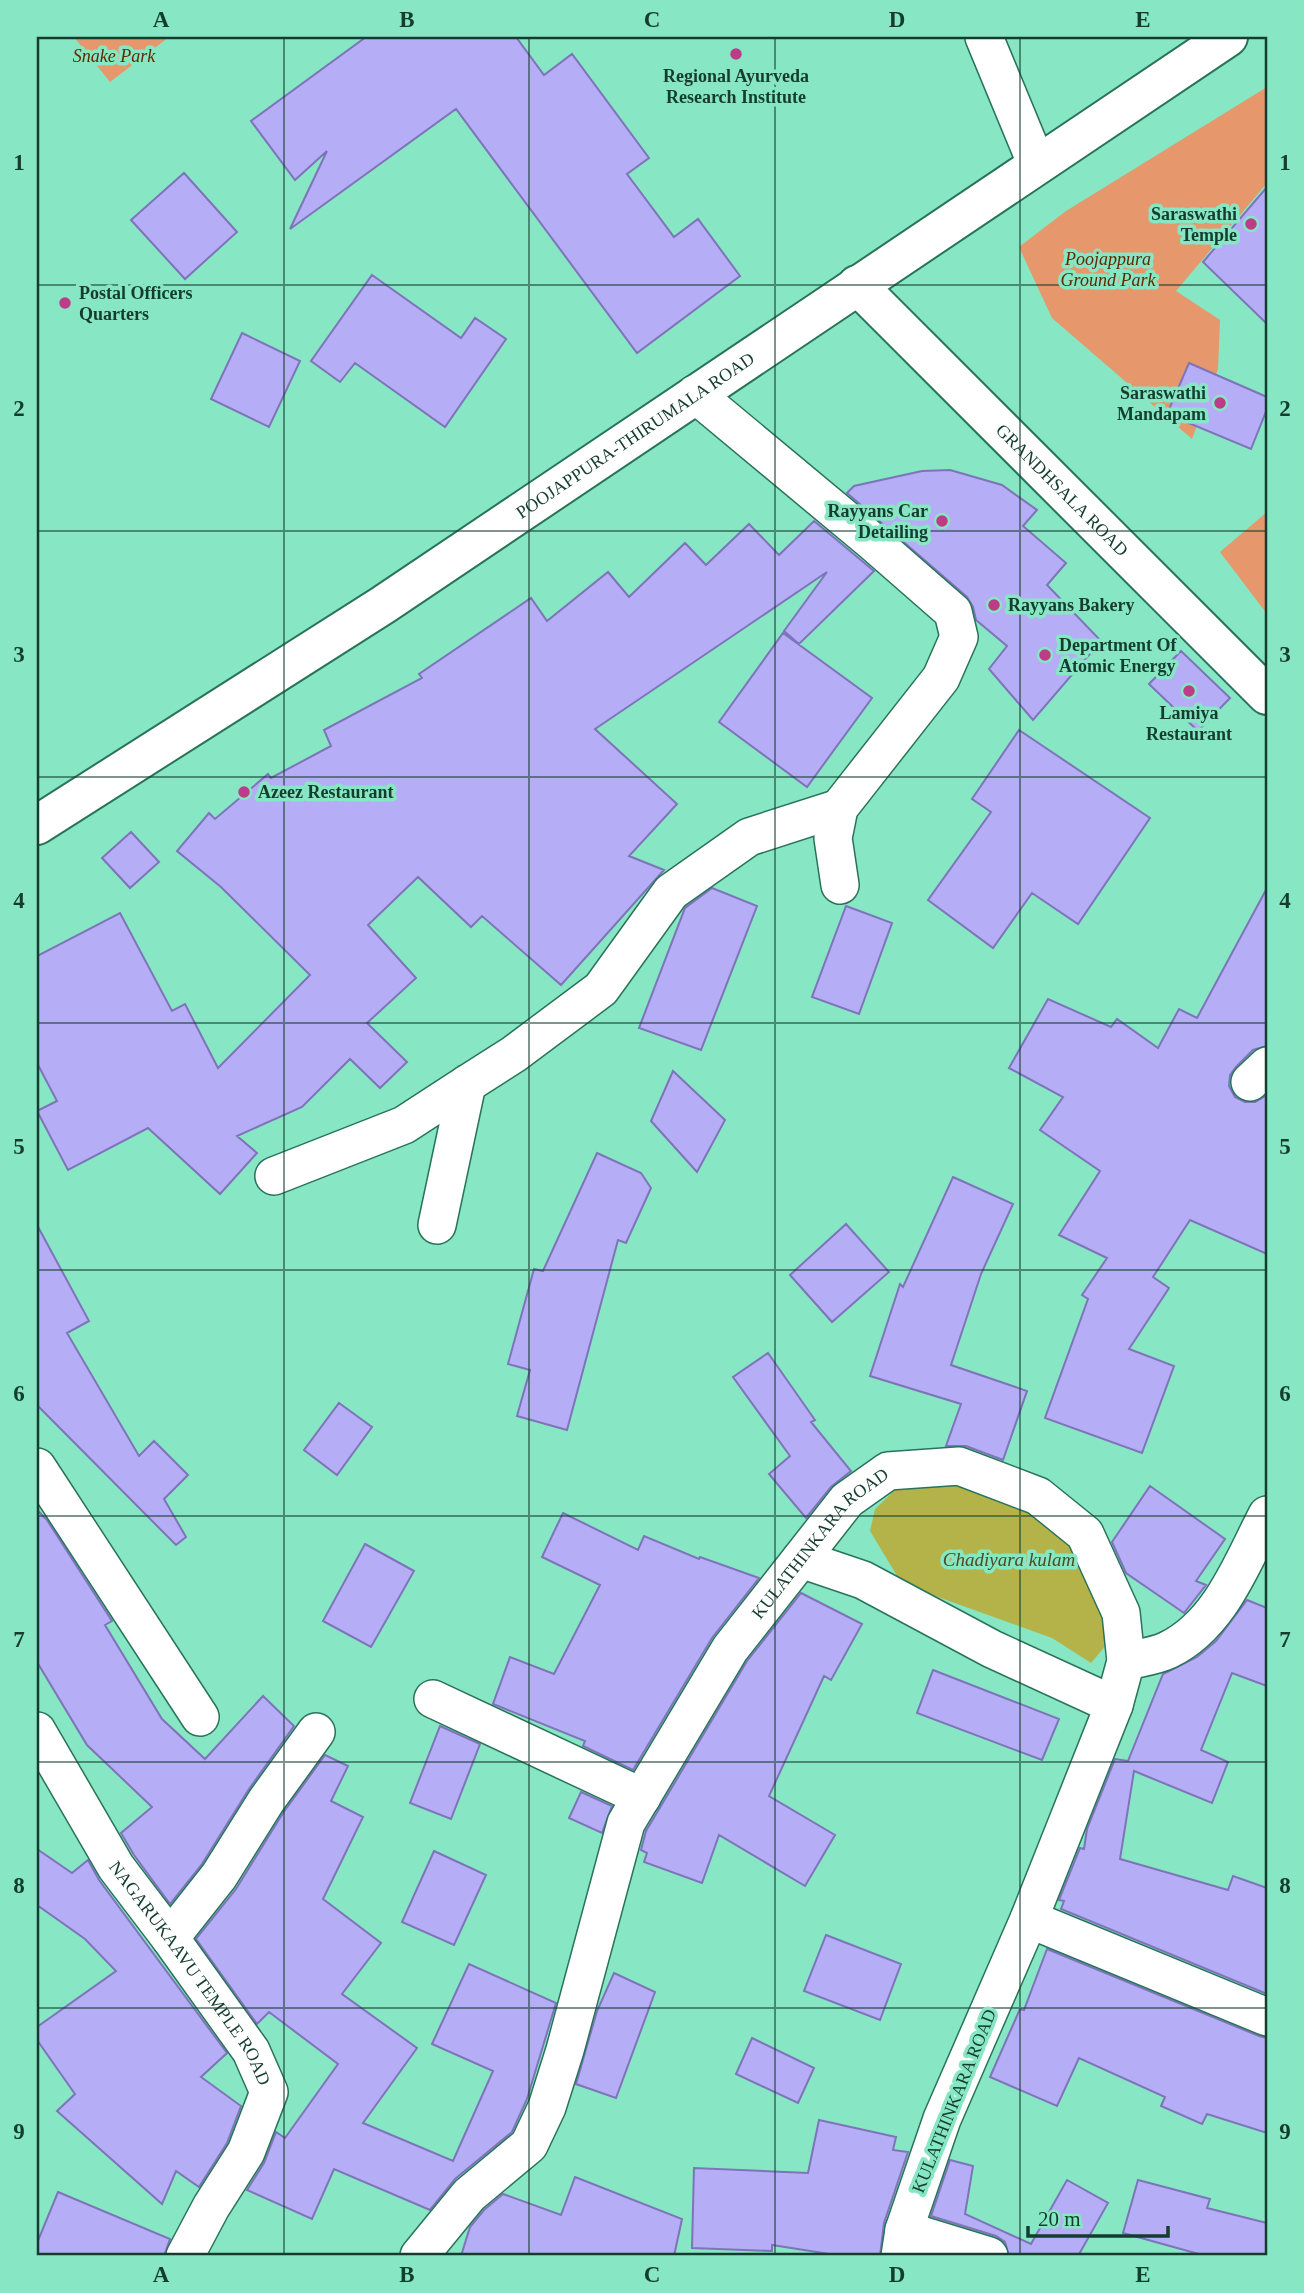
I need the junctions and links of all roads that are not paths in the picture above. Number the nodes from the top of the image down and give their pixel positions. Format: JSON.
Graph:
{"nodes":[{"id":1,"x":984,"y":37,"type":"edge"},
{"id":2,"x":1228,"y":37,"type":"edge"},
{"id":3,"x":1037,"y":165,"type":"junction"},
{"id":4,"x":857,"y":285,"type":"junction"},
{"id":5,"x":695,"y":394,"type":"junction"},
{"id":6,"x":1267,"y":695,"type":"edge"},
{"id":7,"x":839,"y":808,"type":"junction"},
{"id":8,"x":37,"y":825,"type":"edge"},
{"id":9,"x":840,"y":885,"type":"dead end"},
{"id":10,"x":467,"y":1084,"type":"junction"},
{"id":11,"x":274,"y":1176,"type":"dead end"},
{"id":12,"x":437,"y":1225,"type":"dead end"},
{"id":13,"x":37,"y":1467,"type":"edge"},
{"id":14,"x":1267,"y":1515,"type":"edge"},
{"id":15,"x":801,"y":1559,"type":"junction"},
{"id":16,"x":1126,"y":1661,"type":"junction"},
{"id":17,"x":433,"y":1699,"type":"dead end"},
{"id":18,"x":1114,"y":1705,"type":"junction"},
{"id":19,"x":200,"y":1717,"type":"dead end"},
{"id":20,"x":37,"y":1731,"type":"edge"},
{"id":21,"x":316,"y":1732,"type":"dead end"},
{"id":22,"x":642,"y":1797,"type":"junction"},
{"id":23,"x":1029,"y":1919,"type":"junction"},
{"id":24,"x":170,"y":1938,"type":"junction"},
{"id":25,"x":1267,"y":2017,"type":"edge"},
{"id":26,"x":902,"y":2243,"type":"edge"},
{"id":27,"x":185,"y":2256,"type":"edge"},
{"id":28,"x":419,"y":2256,"type":"edge"},
{"id":29,"x":989,"y":2256,"type":"edge"}],
"edges":[{"from":1,"to":3,"type":"street"},
{"from":2,"to":3,"type":"main road","name":"POOJAPPURA-THIRUMALA ROAD"},
{"from":3,"to":4,"type":"main road","name":"POOJAPPURA-THIRUMALA ROAD"},
{"from":4,"to":5,"type":"main road","name":"POOJAPPURA-THIRUMALA ROAD"},
{"from":4,"to":6,"type":"main road","name":"GRANDHSALA ROAD"},
{"from":5,"to":7,"type":"street"},
{"from":5,"to":8,"type":"main road","name":"POOJAPPURA-THIRUMALA ROAD"},
{"from":7,"to":9,"type":"street"},
{"from":7,"to":10,"type":"street"},
{"from":10,"to":11,"type":"street"},
{"from":10,"to":12,"type":"street"},
{"from":13,"to":19,"type":"street"},
{"from":14,"to":16,"type":"street"},
{"from":15,"to":16,"type":"street","name":"KULATHINKARA ROAD"},
{"from":15,"to":18,"type":"street"},
{"from":15,"to":22,"type":"street","name":"KULATHINKARA ROAD"},
{"from":16,"to":18,"type":"street","name":"KULATHINKARA ROAD"},
{"from":17,"to":22,"type":"street"},
{"from":18,"to":23,"type":"street","name":"KULATHINKARA ROAD"},
{"from":20,"to":24,"type":"street","name":"NAGARUKAAVU TEMPLE ROAD"},
{"from":21,"to":24,"type":"street"},
{"from":22,"to":28,"type":"street","name":"KULATHINKARA ROAD"},
{"from":23,"to":25,"type":"street"},
{"from":23,"to":26,"type":"street","name":"KULATHINKARA ROAD"},
{"from":24,"to":27,"type":"street","name":"NAGARUKAAVU TEMPLE ROAD"},
{"from":26,"to":29,"type":"street"}]}
